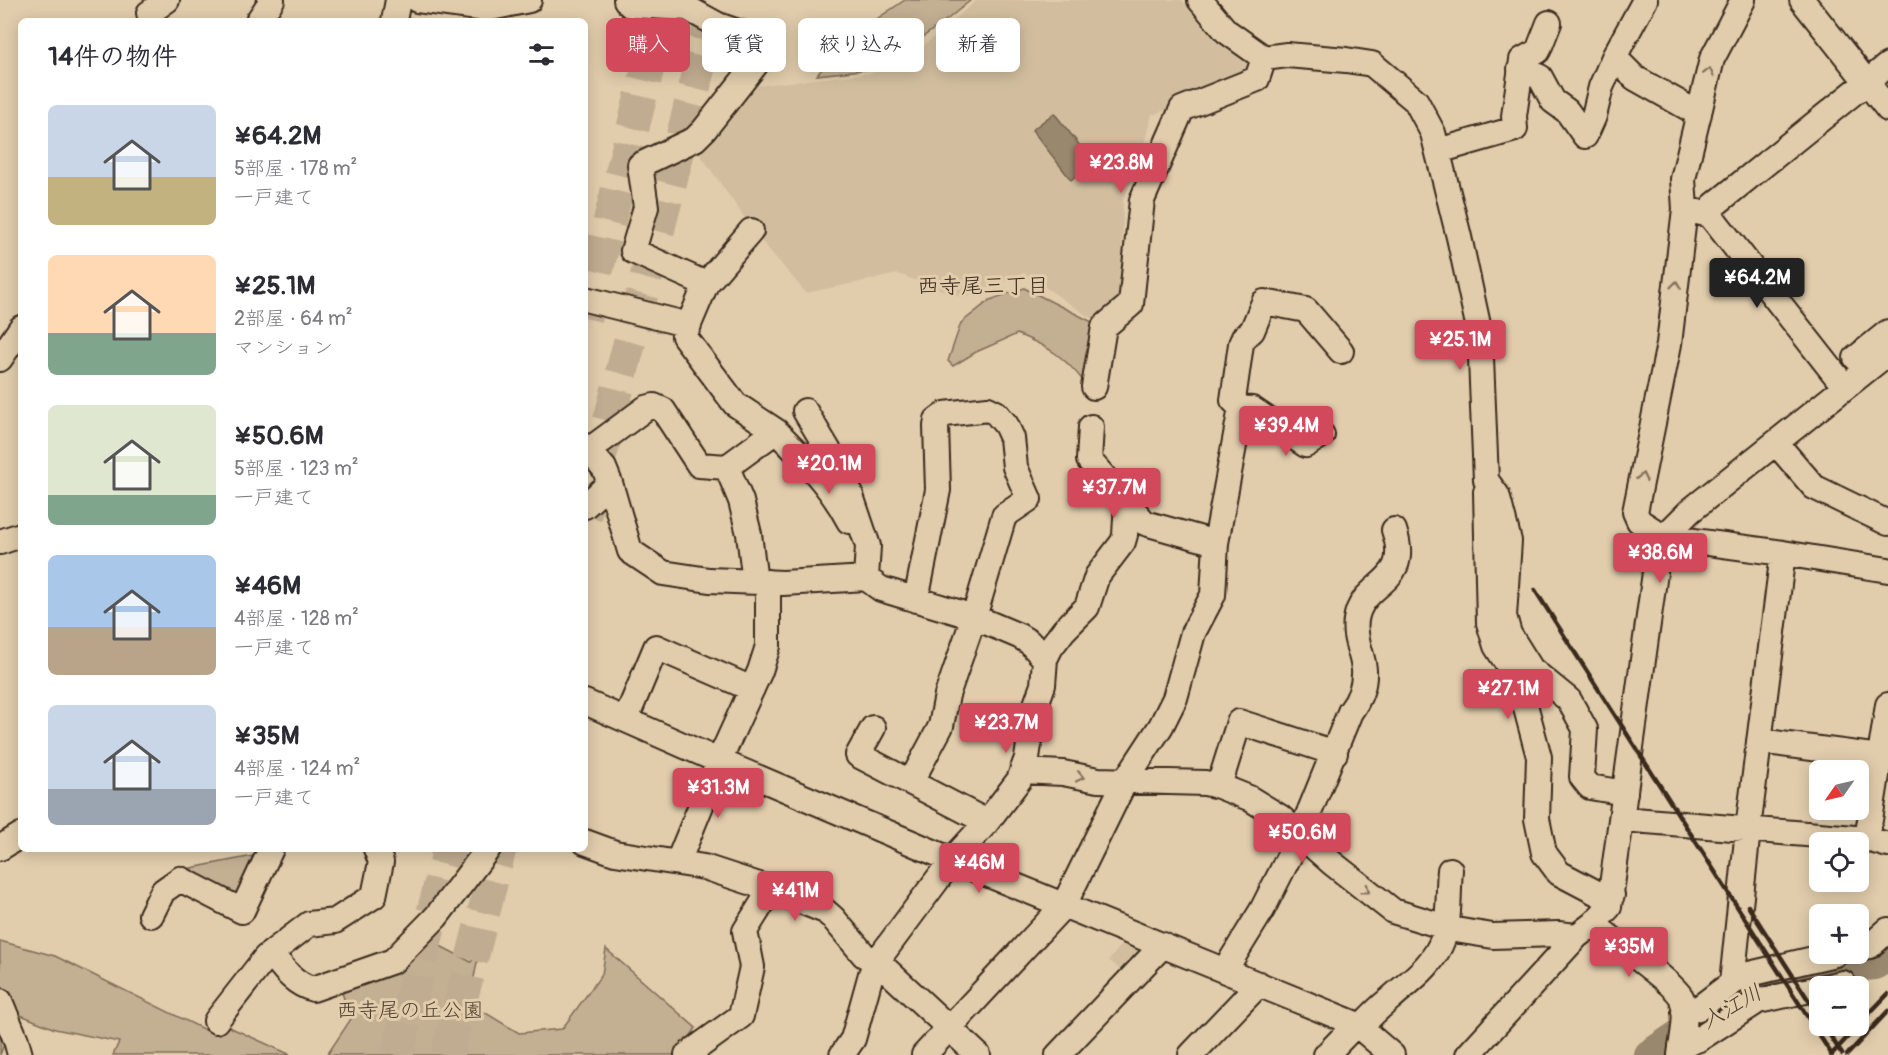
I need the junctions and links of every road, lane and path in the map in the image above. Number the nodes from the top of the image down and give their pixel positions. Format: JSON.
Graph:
{"nodes":[{"id":1,"x":272,"y":0,"type":"edge"},
{"id":2,"x":398,"y":0,"type":"edge"},
{"id":3,"x":417,"y":0,"type":"edge"},
{"id":4,"x":529,"y":0,"type":"edge"},
{"id":5,"x":626,"y":0,"type":"edge"},
{"id":6,"x":1200,"y":0,"type":"edge"},
{"id":7,"x":1645,"y":0,"type":"edge"},
{"id":8,"x":1743,"y":0,"type":"edge"},
{"id":9,"x":1802,"y":0,"type":"edge"},
{"id":10,"x":486,"y":10,"type":"edge"},
{"id":11,"x":260,"y":18,"type":"edge"},
{"id":12,"x":395,"y":18,"type":"edge"},
{"id":13,"x":1549,"y":23,"type":"dead end"},
{"id":14,"x":1614,"y":57,"type":"junction"},
{"id":15,"x":1264,"y":58,"type":"junction"},
{"id":16,"x":1888,"y":65,"type":"edge"},
{"id":17,"x":1520,"y":69,"type":"junction"},
{"id":18,"x":1866,"y":82,"type":"junction"},
{"id":19,"x":1888,"y":109,"type":"edge"},
{"id":20,"x":1699,"y":114,"type":"junction"},
{"id":21,"x":1438,"y":151,"type":"junction"},
{"id":22,"x":1684,"y":209,"type":"junction"},
{"id":23,"x":1710,"y":216,"type":"junction"},
{"id":24,"x":752,"y":231,"type":"dead end"},
{"id":25,"x":706,"y":284,"type":"junction"},
{"id":26,"x":588,"y":300,"type":"edge"},
{"id":27,"x":689,"y":325,"type":"junction"},
{"id":28,"x":18,"y":332,"type":"edge"},
{"id":29,"x":1888,"y":332,"type":"edge"},
{"id":30,"x":1341,"y":351,"type":"dead end"},
{"id":31,"x":1886,"y":358,"type":"edge"},
{"id":32,"x":0,"y":359,"type":"edge"},
{"id":33,"x":1840,"y":381,"type":"junction"},
{"id":34,"x":1094,"y":387,"type":"dead end"},
{"id":35,"x":1242,"y":408,"type":"junction"},
{"id":36,"x":805,"y":411,"type":"dead end"},
{"id":37,"x":1091,"y":427,"type":"dead end"},
{"id":38,"x":776,"y":431,"type":"junction"},
{"id":39,"x":1322,"y":435,"type":"dead end"},
{"id":40,"x":1776,"y":443,"type":"junction"},
{"id":41,"x":588,"y":447,"type":"edge"},
{"id":42,"x":588,"y":449,"type":"edge"},
{"id":43,"x":727,"y":467,"type":"junction"},
{"id":44,"x":1486,"y":480,"type":"junction"},
{"id":45,"x":610,"y":483,"type":"junction"},
{"id":46,"x":1127,"y":501,"type":"junction"},
{"id":47,"x":588,"y":503,"type":"edge"},
{"id":48,"x":1888,"y":523,"type":"edge"},
{"id":49,"x":1394,"y":530,"type":"dead end"},
{"id":50,"x":1657,"y":533,"type":"junction"},
{"id":51,"x":18,"y":536,"type":"edge"},
{"id":52,"x":0,"y":542,"type":"edge"},
{"id":53,"x":1216,"y":543,"type":"junction"},
{"id":54,"x":1783,"y":553,"type":"junction"},
{"id":55,"x":1888,"y":570,"type":"edge"},
{"id":56,"x":863,"y":578,"type":"junction"},
{"id":57,"x":761,"y":582,"type":"junction"},
{"id":58,"x":916,"y":600,"type":"junction"},
{"id":59,"x":974,"y":617,"type":"junction"},
{"id":60,"x":1046,"y":659,"type":"junction"},
{"id":61,"x":752,"y":689,"type":"junction"},
{"id":62,"x":588,"y":703,"type":"edge"},
{"id":63,"x":1888,"y":705,"type":"edge"},
{"id":64,"x":626,"y":719,"type":"junction"},
{"id":65,"x":873,"y":728,"type":"dead end"},
{"id":66,"x":1759,"y":741,"type":"junction"},
{"id":67,"x":1335,"y":753,"type":"junction"},
{"id":68,"x":1880,"y":757,"type":"junction"},
{"id":69,"x":719,"y":761,"type":"junction"},
{"id":70,"x":1022,"y":771,"type":"junction"},
{"id":71,"x":1125,"y":781,"type":"junction"},
{"id":72,"x":911,"y":782,"type":"junction"},
{"id":73,"x":1219,"y":786,"type":"junction"},
{"id":74,"x":1619,"y":792,"type":"junction"},
{"id":75,"x":1622,"y":819,"type":"junction"},
{"id":76,"x":987,"y":822,"type":"junction"},
{"id":77,"x":1748,"y":829,"type":"junction"},
{"id":78,"x":1300,"y":835,"type":"junction"},
{"id":79,"x":18,"y":837,"type":"edge"},
{"id":80,"x":1878,"y":842,"type":"edge"},
{"id":81,"x":588,"y":843,"type":"edge"},
{"id":82,"x":0,"y":848,"type":"edge"},
{"id":83,"x":270,"y":852,"type":"edge"},
{"id":84,"x":377,"y":852,"type":"edge"},
{"id":85,"x":486,"y":852,"type":"edge"},
{"id":86,"x":952,"y":860,"type":"junction"},
{"id":87,"x":678,"y":862,"type":"junction"},
{"id":88,"x":1450,"y":870,"type":"dead end"},
{"id":89,"x":771,"y":889,"type":"junction"},
{"id":90,"x":1605,"y":895,"type":"junction"},
{"id":91,"x":1064,"y":905,"type":"junction"},
{"id":92,"x":151,"y":915,"type":"dead end"},
{"id":93,"x":1445,"y":927,"type":"junction"},
{"id":94,"x":1585,"y":930,"type":"junction"},
{"id":95,"x":1888,"y":930,"type":"edge"},
{"id":96,"x":1163,"y":945,"type":"junction"},
{"id":97,"x":1869,"y":946,"type":"edge"},
{"id":98,"x":271,"y":953,"type":"junction"},
{"id":99,"x":1809,"y":960,"type":"edge"},
{"id":100,"x":878,"y":961,"type":"junction"},
{"id":101,"x":1225,"y":970,"type":"junction"},
{"id":102,"x":1732,"y":982,"type":"junction"},
{"id":103,"x":1259,"y":984,"type":"junction"},
{"id":104,"x":1809,"y":990,"type":"edge"},
{"id":105,"x":0,"y":1001,"type":"edge"},
{"id":106,"x":216,"y":1021,"type":"dead end"},
{"id":107,"x":1358,"y":1025,"type":"junction"},
{"id":108,"x":949,"y":1028,"type":"junction"},
{"id":109,"x":1682,"y":1037,"type":"edge"},
{"id":110,"x":20,"y":1055,"type":"edge"},
{"id":111,"x":687,"y":1055,"type":"edge"},
{"id":112,"x":842,"y":1055,"type":"edge"},
{"id":113,"x":924,"y":1055,"type":"edge"},
{"id":114,"x":978,"y":1055,"type":"edge"},
{"id":115,"x":1058,"y":1055,"type":"edge"},
{"id":116,"x":1191,"y":1055,"type":"edge"},
{"id":117,"x":1326,"y":1055,"type":"edge"},
{"id":118,"x":1392,"y":1055,"type":"edge"},
{"id":119,"x":1468,"y":1055,"type":"edge"}],
"edges":[{"from":1,"to":11,"type":"street"},
{"from":2,"to":12,"type":"street"},
{"from":3,"to":10,"type":"street"},
{"from":4,"to":10,"type":"street"},
{"from":5,"to":25,"type":"street"},
{"from":6,"to":15,"type":"street"},
{"from":7,"to":14,"type":"street"},
{"from":20,"to":8,"type":"street","one_way":true},
{"from":9,"to":18,"type":"street"},
{"from":13,"to":17,"type":"street"},
{"from":14,"to":17,"type":"street"},
{"from":14,"to":20,"type":"street"},
{"from":15,"to":21,"type":"street"},
{"from":15,"to":34,"type":"street"},
{"from":16,"to":18,"type":"street"},
{"from":17,"to":21,"type":"street"},
{"from":18,"to":19,"type":"street"},
{"from":18,"to":23,"type":"street"},
{"from":20,"to":22,"type":"street"},
{"from":21,"to":44,"type":"street"},
{"from":22,"to":23,"type":"street"},
{"from":50,"to":22,"type":"street","one_way":true},
{"from":23,"to":33,"type":"street"},
{"from":24,"to":25,"type":"street"},
{"from":25,"to":27,"type":"street"},
{"from":26,"to":27,"type":"street"},
{"from":27,"to":38,"type":"street"},
{"from":28,"to":32,"type":"street"},
{"from":29,"to":33,"type":"street"},
{"from":30,"to":35,"type":"street"},
{"from":31,"to":33,"type":"street"},
{"from":33,"to":40,"type":"street"},
{"from":33,"to":50,"type":"street"},
{"from":35,"to":39,"type":"street"},
{"from":35,"to":53,"type":"street"},
{"from":36,"to":56,"type":"street"},
{"from":37,"to":46,"type":"street"},
{"from":38,"to":43,"type":"street"},
{"from":38,"to":56,"type":"street"},
{"from":40,"to":48,"type":"street"},
{"from":40,"to":50,"type":"street"},
{"from":41,"to":43,"type":"street"},
{"from":42,"to":45,"type":"street"},
{"from":43,"to":57,"type":"street"},
{"from":44,"to":74,"type":"street"},
{"from":44,"to":90,"type":"street"},
{"from":45,"to":47,"type":"street"},
{"from":45,"to":57,"type":"street"},
{"from":46,"to":53,"type":"street"},
{"from":46,"to":60,"type":"street"},
{"from":49,"to":67,"type":"street"},
{"from":50,"to":54,"type":"street"},
{"from":50,"to":74,"type":"street"},
{"from":51,"to":52,"type":"street"},
{"from":53,"to":71,"type":"street"},
{"from":54,"to":55,"type":"street"},
{"from":54,"to":66,"type":"street"},
{"from":56,"to":57,"type":"street"},
{"from":56,"to":58,"type":"street"},
{"from":57,"to":61,"type":"street"},
{"from":58,"to":59,"type":"street"},
{"from":58,"to":59,"type":"street"},
{"from":59,"to":60,"type":"street"},
{"from":59,"to":72,"type":"street"},
{"from":60,"to":70,"type":"street"},
{"from":61,"to":64,"type":"street"},
{"from":61,"to":69,"type":"street"},
{"from":62,"to":64,"type":"street"},
{"from":63,"to":68,"type":"street"},
{"from":64,"to":69,"type":"street"},
{"from":65,"to":72,"type":"street"},
{"from":66,"to":68,"type":"street"},
{"from":66,"to":77,"type":"street"},
{"from":67,"to":73,"type":"street"},
{"from":67,"to":78,"type":"street"},
{"from":68,"to":80,"type":"street"},
{"from":69,"to":86,"type":"street"},
{"from":69,"to":87,"type":"street"},
{"from":70,"to":71,"type":"street","one_way":true},
{"from":70,"to":76,"type":"street"},
{"from":71,"to":73,"type":"street"},
{"from":71,"to":91,"type":"street"},
{"from":72,"to":76,"type":"street"},
{"from":73,"to":78,"type":"street"},
{"from":74,"to":75,"type":"street"},
{"from":74,"to":90,"type":"street"},
{"from":75,"to":77,"type":"street"},
{"from":75,"to":90,"type":"street"},
{"from":76,"to":86,"type":"street"},
{"from":77,"to":80,"type":"street"},
{"from":77,"to":102,"type":"street"},
{"from":78,"to":93,"type":"street","one_way":true},
{"from":78,"to":101,"type":"street"},
{"from":79,"to":82,"type":"street"},
{"from":81,"to":87,"type":"street"},
{"from":83,"to":92,"type":"street"},
{"from":84,"to":98,"type":"street"},
{"from":85,"to":98,"type":"street"},
{"from":86,"to":91,"type":"street"},
{"from":86,"to":100,"type":"street"},
{"from":87,"to":89,"type":"street"},
{"from":88,"to":93,"type":"street"},
{"from":89,"to":100,"type":"street"},
{"from":89,"to":111,"type":"street"},
{"from":90,"to":94,"type":"street"},
{"from":91,"to":96,"type":"street"},
{"from":91,"to":108,"type":"street"},
{"from":93,"to":94,"type":"street"},
{"from":93,"to":107,"type":"street"},
{"from":94,"to":109,"type":"street"},
{"from":94,"to":119,"type":"street"},
{"from":95,"to":97,"type":"street"},
{"from":96,"to":101,"type":"street"},
{"from":96,"to":115,"type":"street"},
{"from":98,"to":106,"type":"street"},
{"from":99,"to":102,"type":"street"},
{"from":100,"to":108,"type":"street"},
{"from":100,"to":112,"type":"street"},
{"from":101,"to":103,"type":"street"},
{"from":102,"to":109,"type":"street"},
{"from":103,"to":107,"type":"street"},
{"from":103,"to":116,"type":"street"},
{"from":104,"to":109,"type":"street"},
{"from":105,"to":110,"type":"street"},
{"from":107,"to":117,"type":"street"},
{"from":107,"to":118,"type":"street"},
{"from":108,"to":113,"type":"street"},
{"from":108,"to":114,"type":"street"}]}
